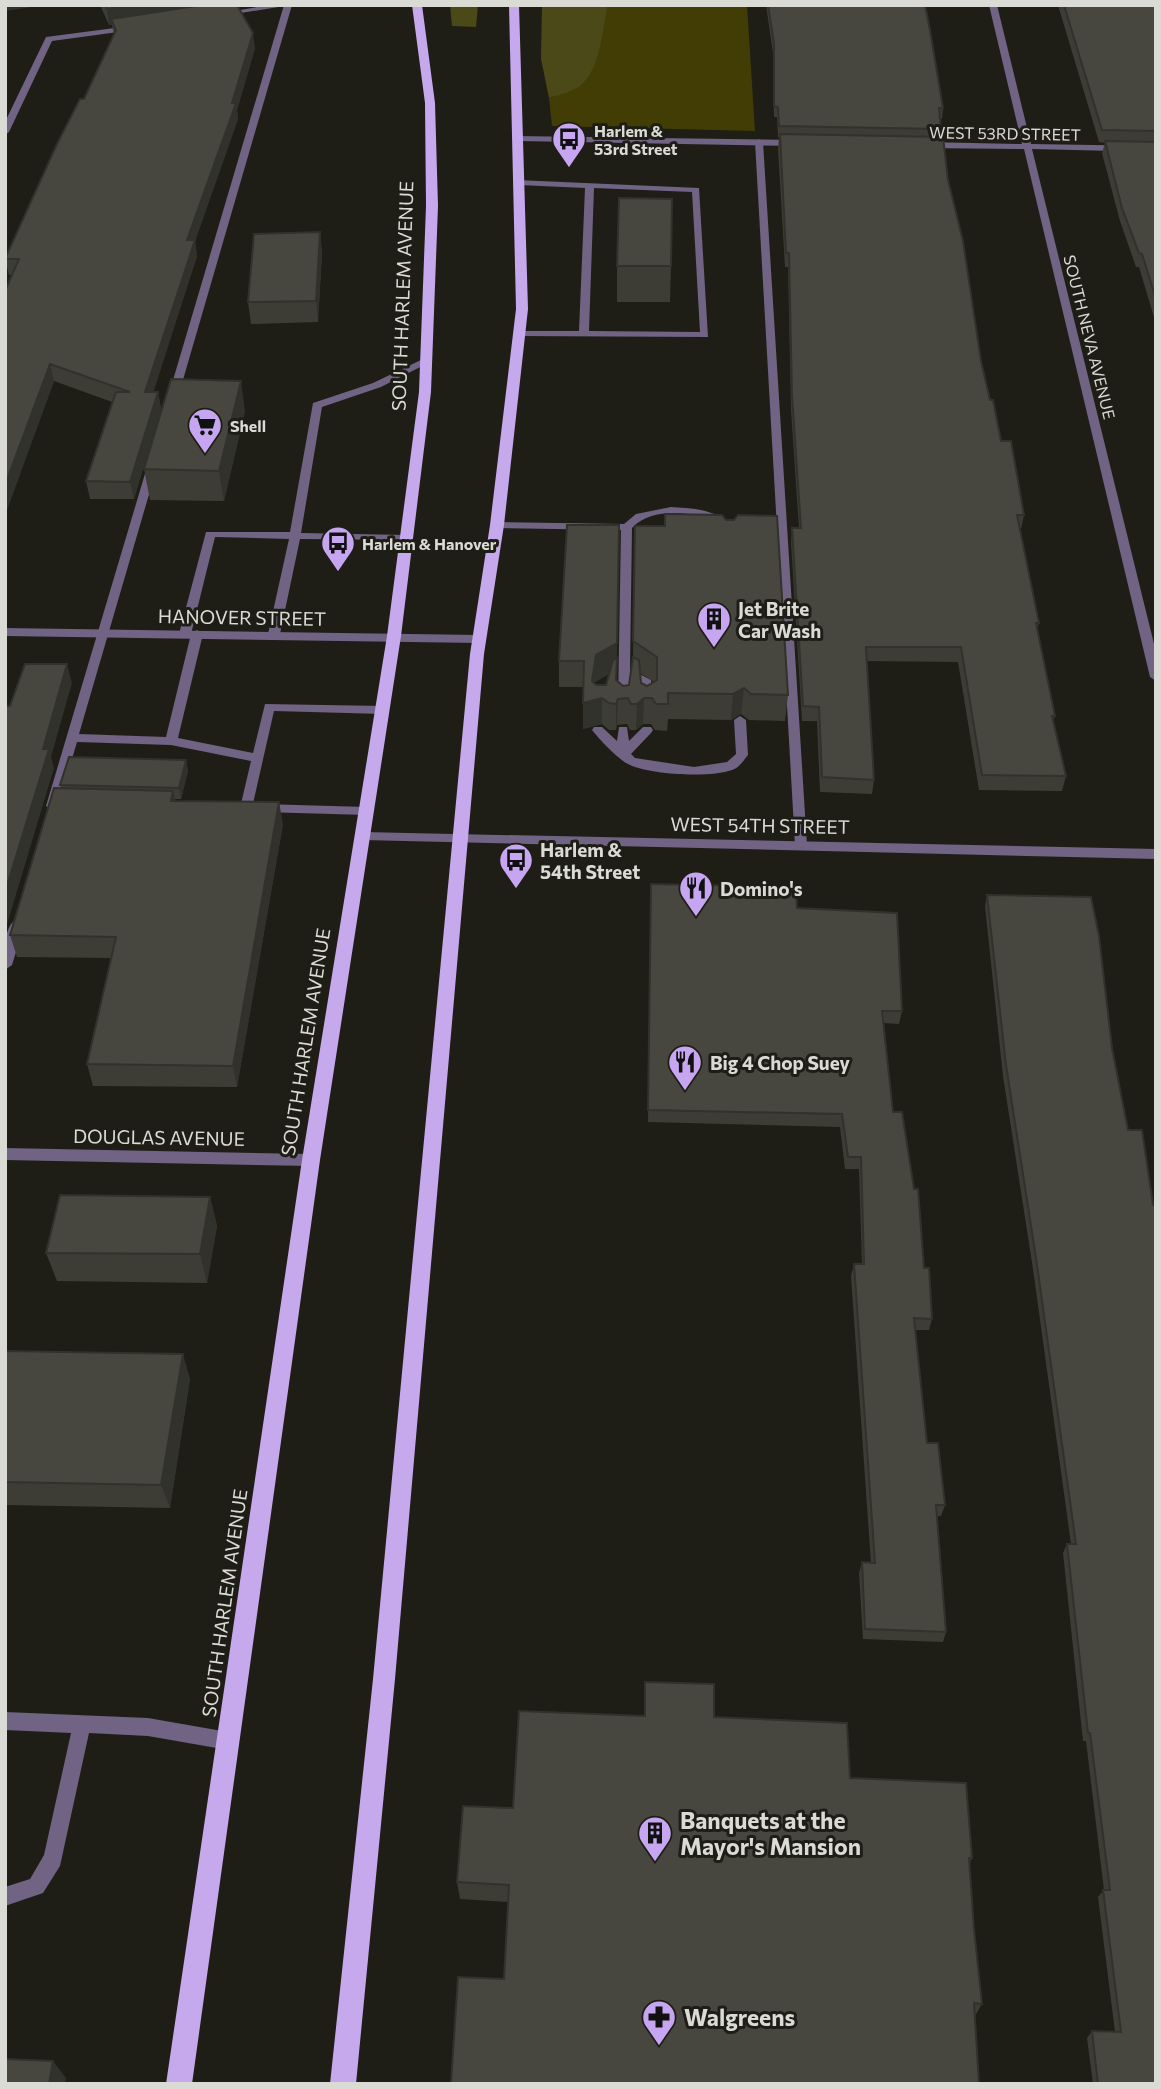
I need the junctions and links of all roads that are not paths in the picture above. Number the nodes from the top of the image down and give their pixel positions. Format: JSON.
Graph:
{"nodes":[{"id":1,"x":288,"y":5,"type":"edge"},
{"id":2,"x":417,"y":5,"type":"edge"},
{"id":3,"x":514,"y":5,"type":"edge"},
{"id":4,"x":993,"y":5,"type":"edge"},
{"id":5,"x":208,"y":16,"type":"edge"},
{"id":6,"x":142,"y":26,"type":"edge"},
{"id":7,"x":5,"y":132,"type":"edge"},
{"id":8,"x":518,"y":138,"type":"junction"},
{"id":9,"x":759,"y":142,"type":"junction"},
{"id":10,"x":801,"y":143,"type":"edge"},
{"id":11,"x":911,"y":145,"type":"edge"},
{"id":12,"x":1028,"y":147,"type":"junction"},
{"id":13,"x":1156,"y":149,"type":"edge"},
{"id":14,"x":519,"y":182,"type":"junction"},
{"id":15,"x":590,"y":185,"type":"junction"},
{"id":16,"x":520,"y":334,"type":"junction"},
{"id":17,"x":584,"y":335,"type":"junction"},
{"id":18,"x":427,"y":361,"type":"junction"},
{"id":19,"x":170,"y":405,"type":"edge"},
{"id":20,"x":155,"y":459,"type":"edge"},
{"id":21,"x":497,"y":525,"type":"junction"},
{"id":22,"x":627,"y":527,"type":"junction"},
{"id":23,"x":726,"y":529,"type":"edge"},
{"id":24,"x":295,"y":536,"type":"junction"},
{"id":25,"x":406,"y":538,"type":"junction"},
{"id":26,"x":5,"y":632,"type":"edge"},
{"id":27,"x":103,"y":633,"type":"junction"},
{"id":28,"x":191,"y":634,"type":"junction"},
{"id":29,"x":274,"y":634,"type":"junction"},
{"id":30,"x":394,"y":636,"type":"junction"},
{"id":31,"x":479,"y":639,"type":"junction"},
{"id":32,"x":621,"y":675,"type":"junction"},
{"id":33,"x":1156,"y":677,"type":"edge"},
{"id":34,"x":624,"y":706,"type":"edge"},
{"id":35,"x":647,"y":706,"type":"edge"},
{"id":36,"x":383,"y":710,"type":"junction"},
{"id":37,"x":740,"y":720,"type":"edge"},
{"id":38,"x":598,"y":730,"type":"edge"},
{"id":39,"x":623,"y":730,"type":"edge"},
{"id":40,"x":647,"y":730,"type":"edge"},
{"id":41,"x":72,"y":738,"type":"junction"},
{"id":42,"x":172,"y":741,"type":"junction"},
{"id":43,"x":623,"y":754,"type":"junction"},
{"id":44,"x":258,"y":758,"type":"junction"},
{"id":45,"x":56,"y":807,"type":"edge"},
{"id":46,"x":367,"y":811,"type":"junction"},
{"id":47,"x":363,"y":836,"type":"junction"},
{"id":48,"x":462,"y":838,"type":"junction"},
{"id":49,"x":801,"y":846,"type":"junction"},
{"id":50,"x":1156,"y":854,"type":"edge"},
{"id":51,"x":20,"y":915,"type":"edge"},
{"id":52,"x":5,"y":965,"type":"edge"},
{"id":53,"x":5,"y":1154,"type":"edge"},
{"id":54,"x":311,"y":1160,"type":"junction"},
{"id":55,"x":5,"y":1721,"type":"edge"},
{"id":56,"x":82,"y":1724,"type":"junction"},
{"id":57,"x":228,"y":1741,"type":"junction"},
{"id":58,"x":5,"y":1897,"type":"edge"},
{"id":59,"x":179,"y":2084,"type":"edge"},
{"id":60,"x":343,"y":2084,"type":"edge"}],
"edges":[{"from":1,"to":5,"type":"street"},
{"from":1,"to":19,"type":"street"},
{"from":2,"to":18,"type":"main road","name":"SOUTH HARLEM AVENUE"},
{"from":3,"to":8,"type":"main road"},
{"from":4,"to":12,"type":"street","name":"SOUTH NEVA AVENUE"},
{"from":6,"to":7,"type":"street"},
{"from":8,"to":9,"type":"street"},
{"from":8,"to":14,"type":"main road"},
{"from":9,"to":10,"type":"street"},
{"from":9,"to":49,"type":"street"},
{"from":11,"to":12,"type":"street","name":"WEST 53RD STREET"},
{"from":12,"to":13,"type":"street","name":"WEST 53RD STREET"},
{"from":12,"to":33,"type":"street","name":"SOUTH NEVA AVENUE"},
{"from":14,"to":15,"type":"street"},
{"from":14,"to":16,"type":"main road"},
{"from":15,"to":17,"type":"street"},
{"from":15,"to":17,"type":"street"},
{"from":16,"to":17,"type":"street"},
{"from":16,"to":21,"type":"main road"},
{"from":18,"to":24,"type":"street"},
{"from":18,"to":25,"type":"main road","name":"SOUTH HARLEM AVENUE"},
{"from":20,"to":27,"type":"street"},
{"from":21,"to":22,"type":"street"},
{"from":21,"to":31,"type":"main road"},
{"from":22,"to":23,"type":"street"},
{"from":22,"to":32,"type":"street"},
{"from":24,"to":25,"type":"street"},
{"from":24,"to":28,"type":"street"},
{"from":24,"to":29,"type":"street"},
{"from":25,"to":30,"type":"main road","name":"SOUTH HARLEM AVENUE"},
{"from":26,"to":27,"type":"street","name":"HANOVER STREET"},
{"from":27,"to":28,"type":"street","name":"HANOVER STREET"},
{"from":27,"to":41,"type":"street"},
{"from":28,"to":29,"type":"street","name":"HANOVER STREET"},
{"from":28,"to":42,"type":"street"},
{"from":29,"to":30,"type":"street","name":"HANOVER STREET"},
{"from":30,"to":31,"type":"street","name":"HANOVER STREET"},
{"from":30,"to":36,"type":"main road","name":"SOUTH HARLEM AVENUE"},
{"from":31,"to":48,"type":"main road"},
{"from":32,"to":34,"type":"street"},
{"from":32,"to":35,"type":"street"},
{"from":36,"to":44,"type":"street"},
{"from":36,"to":46,"type":"main road","name":"SOUTH HARLEM AVENUE"},
{"from":37,"to":43,"type":"street"},
{"from":38,"to":43,"type":"street"},
{"from":39,"to":43,"type":"street"},
{"from":40,"to":43,"type":"street"},
{"from":41,"to":42,"type":"street"},
{"from":41,"to":45,"type":"street"},
{"from":42,"to":44,"type":"street"},
{"from":44,"to":46,"type":"street"},
{"from":46,"to":47,"type":"main road","name":"SOUTH HARLEM AVENUE"},
{"from":47,"to":48,"type":"street","name":"WEST 54TH STREET"},
{"from":47,"to":54,"type":"main road","name":"SOUTH HARLEM AVENUE"},
{"from":48,"to":49,"type":"street","name":"WEST 54TH STREET"},
{"from":48,"to":60,"type":"main road"},
{"from":49,"to":50,"type":"street","name":"WEST 54TH STREET"},
{"from":51,"to":52,"type":"street"},
{"from":53,"to":54,"type":"street","name":"DOUGLAS AVENUE"},
{"from":54,"to":57,"type":"main road","name":"SOUTH HARLEM AVENUE"},
{"from":55,"to":56,"type":"street"},
{"from":56,"to":57,"type":"street"},
{"from":56,"to":58,"type":"street"},
{"from":57,"to":59,"type":"main road","name":"SOUTH HARLEM AVENUE"}]}
